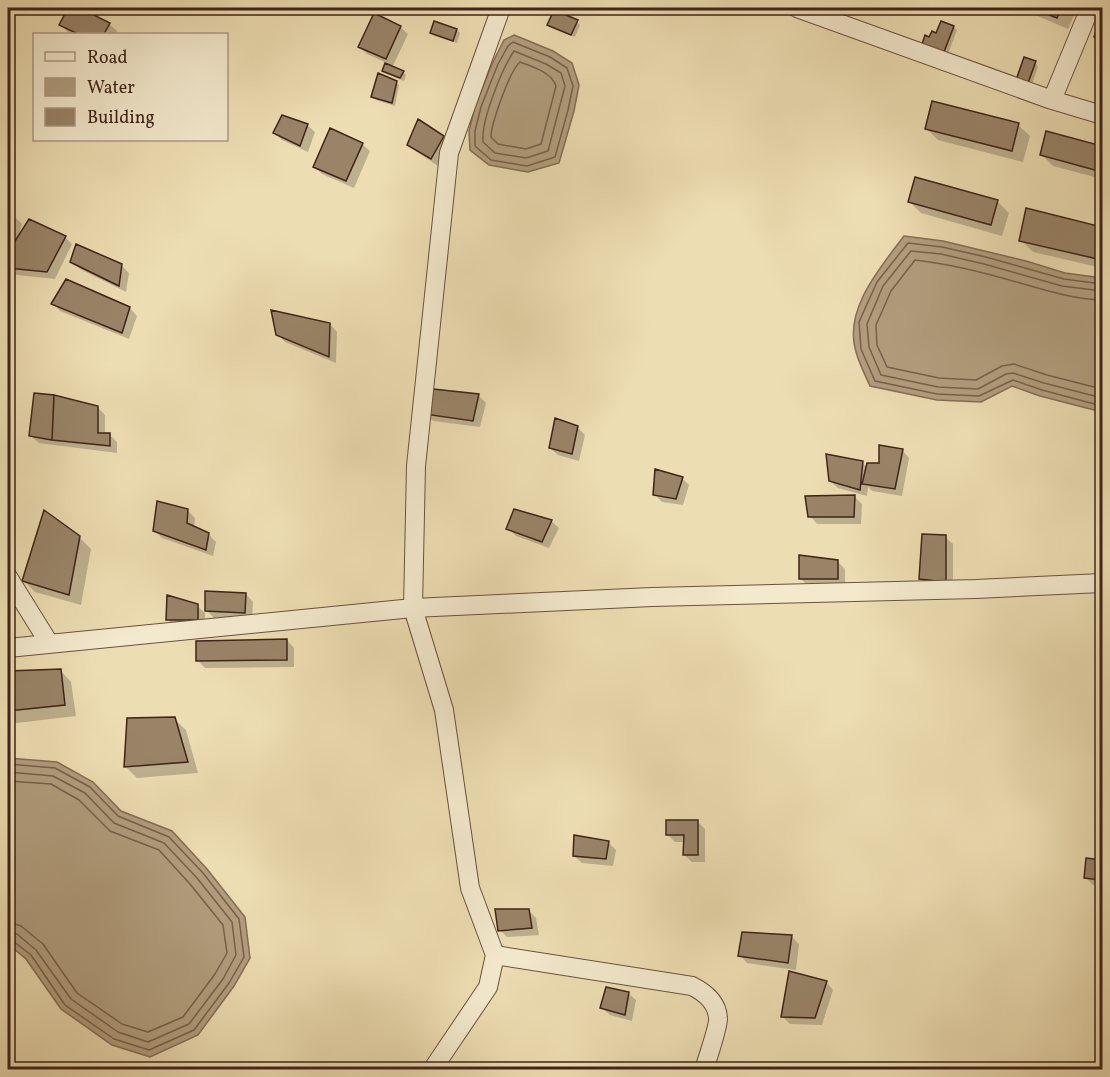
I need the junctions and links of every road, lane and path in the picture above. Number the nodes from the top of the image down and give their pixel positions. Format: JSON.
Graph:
{"nodes":[{"id":1,"x":501,"y":8,"type":"edge"},
{"id":2,"x":797,"y":8,"type":"edge"},
{"id":3,"x":1090,"y":8,"type":"edge"},
{"id":4,"x":1052,"y":100,"type":"junction"},
{"id":5,"x":1102,"y":115,"type":"edge"},
{"id":6,"x":8,"y":577,"type":"edge"},
{"id":7,"x":1102,"y":583,"type":"edge"},
{"id":8,"x":413,"y":608,"type":"junction"},
{"id":9,"x":49,"y":643,"type":"junction"},
{"id":10,"x":8,"y":648,"type":"edge"},
{"id":11,"x":495,"y":955,"type":"junction"},
{"id":12,"x":432,"y":1070,"type":"edge"},
{"id":13,"x":704,"y":1070,"type":"edge"}],
"edges":[{"from":1,"to":8,"type":"street"},
{"from":2,"to":4,"type":"street"},
{"from":3,"to":4,"type":"street"},
{"from":4,"to":5,"type":"street"},
{"from":6,"to":9,"type":"street"},
{"from":7,"to":8,"type":"street"},
{"from":8,"to":9,"type":"street"},
{"from":8,"to":11,"type":"street"},
{"from":9,"to":10,"type":"street"},
{"from":11,"to":12,"type":"street"},
{"from":11,"to":13,"type":"street"}]}
